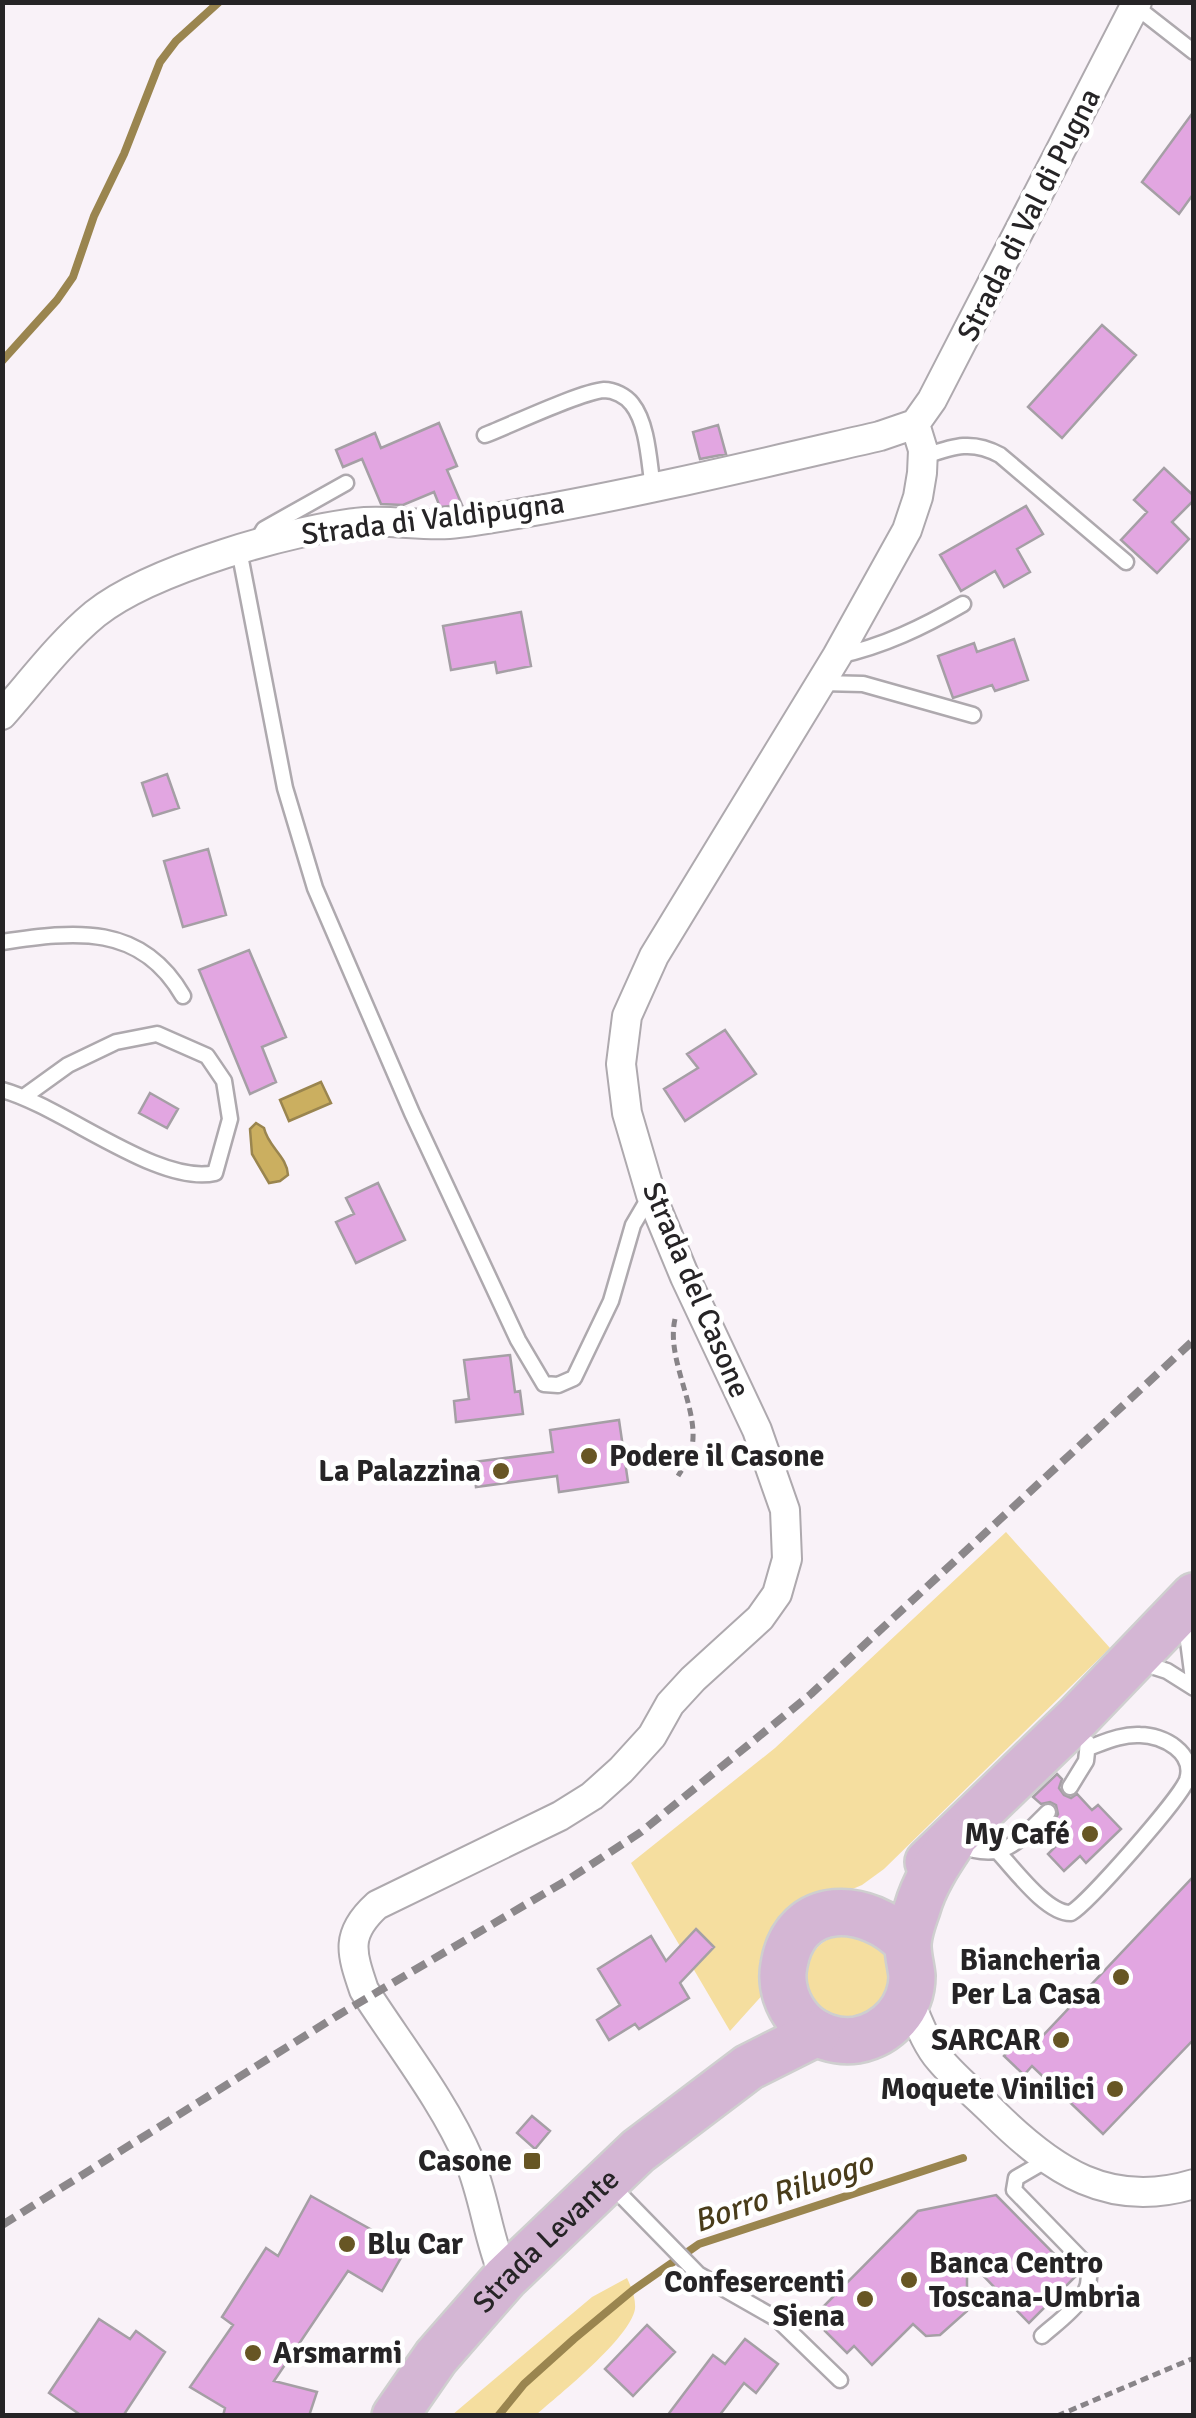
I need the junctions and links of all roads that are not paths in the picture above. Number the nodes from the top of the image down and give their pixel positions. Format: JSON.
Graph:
{"nodes":[{"id":1,"x":1136,"y":4,"type":"edge"},
{"id":2,"x":1194,"y":52,"type":"edge"},
{"id":3,"x":915,"y":424,"type":"junction"},
{"id":4,"x":485,"y":435,"type":"dead end"},
{"id":5,"x":922,"y":457,"type":"junction"},
{"id":6,"x":346,"y":483,"type":"dead end"},
{"id":7,"x":653,"y":488,"type":"junction"},
{"id":8,"x":246,"y":549,"type":"junction"},
{"id":9,"x":1126,"y":562,"type":"dead end"},
{"id":10,"x":962,"y":604,"type":"dead end"},
{"id":11,"x":838,"y":656,"type":"junction"},
{"id":12,"x":821,"y":682,"type":"junction"},
{"id":13,"x":2,"y":715,"type":"edge"},
{"id":14,"x":973,"y":716,"type":"dead end"},
{"id":15,"x":2,"y":942,"type":"edge"},
{"id":16,"x":183,"y":996,"type":"dead end"},
{"id":17,"x":2,"y":1090,"type":"edge"},
{"id":18,"x":26,"y":1096,"type":"junction"},
{"id":19,"x":651,"y":1196,"type":"junction"},
{"id":20,"x":1188,"y":1601,"type":"edge"},
{"id":21,"x":1131,"y":1661,"type":"junction"},
{"id":22,"x":1194,"y":1687,"type":"edge"},
{"id":23,"x":1082,"y":1734,"type":"junction"},
{"id":24,"x":1070,"y":1788,"type":"dead end"},
{"id":25,"x":1048,"y":1812,"type":"dead end"},
{"id":26,"x":952,"y":1842,"type":"junction"},
{"id":27,"x":998,"y":1852,"type":"junction"},
{"id":28,"x":864,"y":1914,"type":"junction"},
{"id":29,"x":908,"y":1943,"type":"junction"},
{"id":30,"x":785,"y":1993,"type":"junction"},
{"id":31,"x":908,"y":1998,"type":"junction"},
{"id":32,"x":816,"y":2033,"type":"junction"},
{"id":33,"x":861,"y":2039,"type":"junction"},
{"id":34,"x":938,"y":2058,"type":"junction"},
{"id":35,"x":721,"y":2088,"type":"junction"},
{"id":36,"x":1046,"y":2160,"type":"junction"},
{"id":37,"x":607,"y":2181,"type":"junction"},
{"id":38,"x":1194,"y":2184,"type":"edge"},
{"id":39,"x":505,"y":2278,"type":"junction"},
{"id":40,"x":1042,"y":2336,"type":"dead end"},
{"id":41,"x":840,"y":2380,"type":"dead end"},
{"id":42,"x":395,"y":2416,"type":"edge"}],
"edges":[{"from":1,"to":2,"type":"lane"},
{"from":1,"to":3,"type":"street","name":"Strada di Val di Pugna"},
{"from":3,"to":5,"type":"street","name":"Strada del Casone"},
{"from":3,"to":7,"type":"street","name":"Strada di Valdipugna"},
{"from":4,"to":7,"type":"lane"},
{"from":5,"to":9,"type":"lane"},
{"from":5,"to":11,"type":"street","name":"Strada del Casone"},
{"from":6,"to":8,"type":"lane"},
{"from":7,"to":8,"type":"street","name":"Strada di Valdipugna"},
{"from":8,"to":13,"type":"street","name":"Strada di Valdipugna"},
{"from":8,"to":19,"type":"lane"},
{"from":10,"to":11,"type":"lane"},
{"from":11,"to":12,"type":"street","name":"Strada del Casone"},
{"from":12,"to":14,"type":"lane"},
{"from":12,"to":19,"type":"street","name":"Strada del Casone"},
{"from":15,"to":16,"type":"lane"},
{"from":17,"to":18,"type":"lane"},
{"from":18,"to":18,"type":"lane"},
{"from":19,"to":39,"type":"street","name":"Strada del Casone"},
{"from":20,"to":21,"type":"main road"},
{"from":20,"to":22,"type":"lane"},
{"from":21,"to":22,"type":"lane"},
{"from":21,"to":23,"type":"main road"},
{"from":23,"to":24,"type":"lane"},
{"from":23,"to":26,"type":"main road"},
{"from":23,"to":27,"type":"lane"},
{"from":25,"to":27,"type":"lane"},
{"from":26,"to":27,"type":"lane"},
{"from":26,"to":28,"type":"main road"},
{"from":26,"to":29,"type":"main road"},
{"from":28,"to":29,"type":"main road"},
{"from":28,"to":30,"type":"main road","name":"Strada Levante"},
{"from":29,"to":31,"type":"main road"},
{"from":30,"to":32,"type":"main road"},
{"from":30,"to":35,"type":"main road","name":"Strada Levante"},
{"from":31,"to":33,"type":"main road"},
{"from":31,"to":34,"type":"street"},
{"from":32,"to":33,"type":"main road"},
{"from":32,"to":35,"type":"main road","name":"Strada Levante"},
{"from":33,"to":34,"type":"street"},
{"from":34,"to":36,"type":"street"},
{"from":35,"to":37,"type":"main road","name":"Strada Levante"},
{"from":36,"to":38,"type":"street"},
{"from":36,"to":40,"type":"lane"},
{"from":37,"to":39,"type":"main road","name":"Strada Levante"},
{"from":37,"to":41,"type":"lane"},
{"from":39,"to":42,"type":"main road","name":"Strada Levante"}]}
